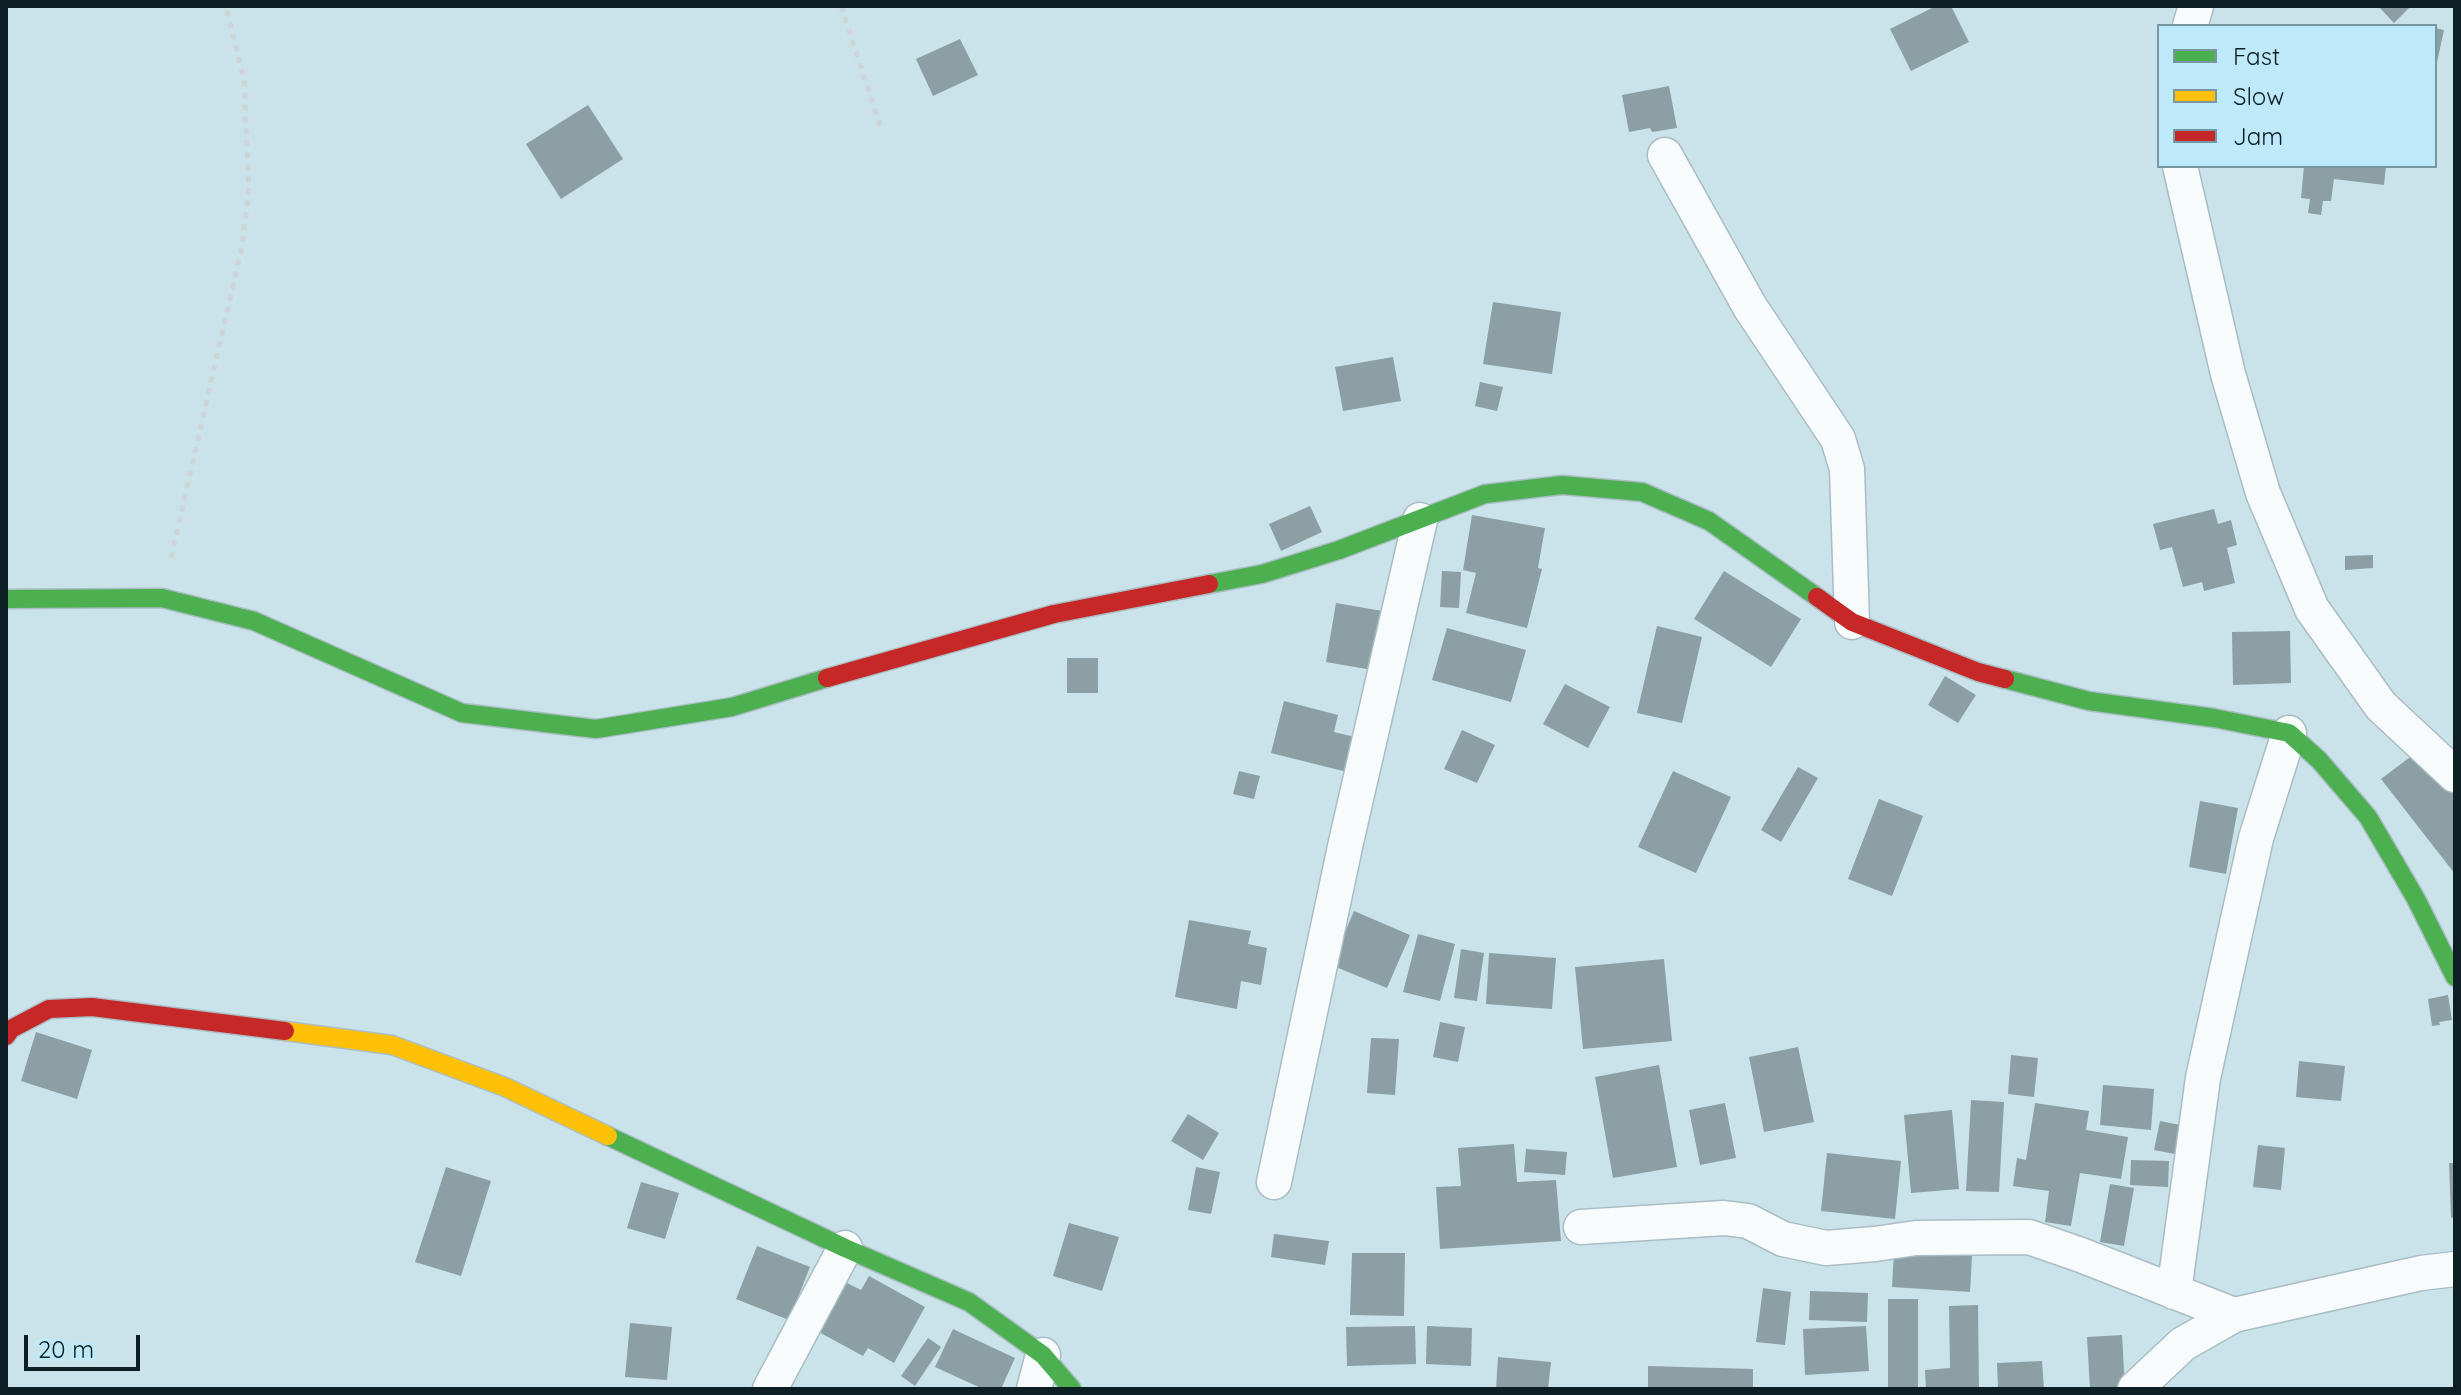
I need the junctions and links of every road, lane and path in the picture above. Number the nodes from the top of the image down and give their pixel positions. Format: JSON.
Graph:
{"nodes":[{"id":1,"x":226,"y":6,"type":"edge"},
{"id":2,"x":841,"y":6,"type":"edge"},
{"id":3,"x":882,"y":131,"type":"dead end"},
{"id":4,"x":1665,"y":155,"type":"dead end"},
{"id":5,"x":2180,"y":168,"type":"edge"},
{"id":6,"x":1420,"y":520,"type":"junction"},
{"id":7,"x":162,"y":598,"type":"junction"},
{"id":8,"x":6,"y":599,"type":"edge"},
{"id":9,"x":1852,"y":622,"type":"junction"},
{"id":10,"x":2289,"y":733,"type":"junction"},
{"id":11,"x":2455,"y":775,"type":"edge"},
{"id":12,"x":2455,"y":977,"type":"edge"},
{"id":13,"x":6,"y":1036,"type":"edge"},
{"id":14,"x":1274,"y":1182,"type":"dead end"},
{"id":15,"x":1581,"y":1227,"type":"dead end"},
{"id":16,"x":845,"y":1248,"type":"junction"},
{"id":17,"x":2455,"y":1269,"type":"edge"},
{"id":18,"x":2174,"y":1292,"type":"junction"},
{"id":19,"x":2234,"y":1315,"type":"junction"},
{"id":20,"x":1043,"y":1355,"type":"junction"},
{"id":21,"x":770,"y":1389,"type":"edge"},
{"id":22,"x":1034,"y":1389,"type":"edge"},
{"id":23,"x":1072,"y":1389,"type":"edge"},
{"id":24,"x":2135,"y":1389,"type":"edge"}],
"edges":[{"from":1,"to":7,"type":"path"},
{"from":2,"to":3,"type":"path"},
{"from":4,"to":9,"type":"street"},
{"from":5,"to":11,"type":"street"},
{"from":6,"to":7,"type":"street"},
{"from":6,"to":9,"type":"street"},
{"from":6,"to":14,"type":"street"},
{"from":7,"to":8,"type":"street"},
{"from":9,"to":10,"type":"street"},
{"from":10,"to":12,"type":"street"},
{"from":10,"to":18,"type":"street"},
{"from":13,"to":16,"type":"street"},
{"from":15,"to":18,"type":"street"},
{"from":16,"to":20,"type":"street"},
{"from":16,"to":21,"type":"street"},
{"from":17,"to":19,"type":"street"},
{"from":18,"to":19,"type":"street"},
{"from":19,"to":24,"type":"street"},
{"from":20,"to":22,"type":"street"},
{"from":20,"to":23,"type":"street"}]}
